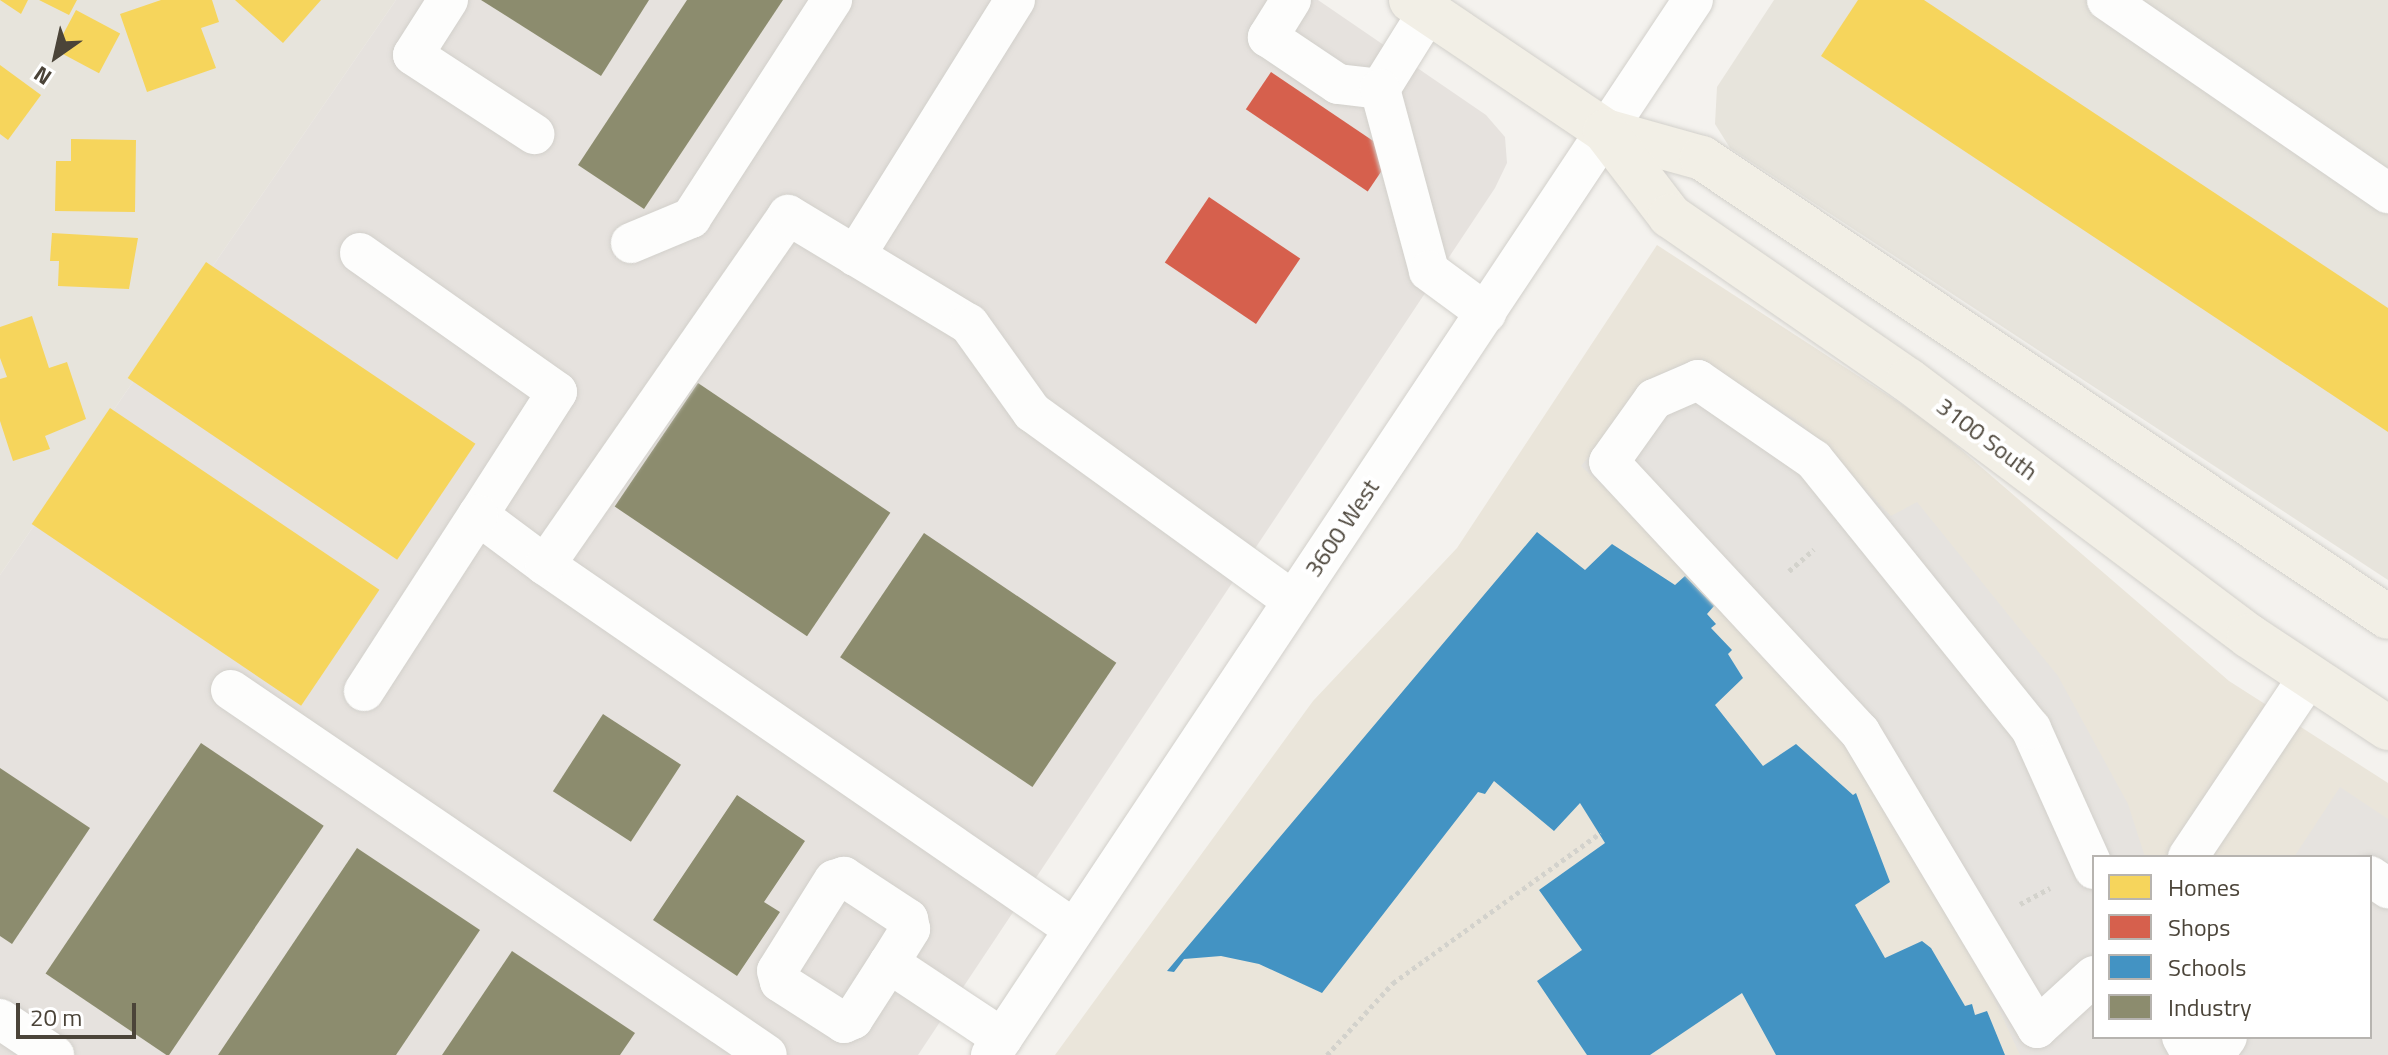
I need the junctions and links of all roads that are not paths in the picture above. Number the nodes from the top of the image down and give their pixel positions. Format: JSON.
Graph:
{"nodes":[{"id":1,"x":448,"y":0,"type":"edge"},
{"id":2,"x":832,"y":0,"type":"edge"},
{"id":3,"x":1015,"y":0,"type":"edge"},
{"id":4,"x":1291,"y":0,"type":"edge"},
{"id":5,"x":1693,"y":0,"type":"edge"},
{"id":6,"x":2107,"y":0,"type":"edge"},
{"id":7,"x":1420,"y":6,"type":"edge"},
{"id":8,"x":1380,"y":89,"type":"junction"},
{"id":9,"x":1605,"y":131,"type":"junction"},
{"id":10,"x":534,"y":134,"type":"dead end"},
{"id":11,"x":2388,"y":193,"type":"edge"},
{"id":12,"x":631,"y":243,"type":"dead end"},
{"id":13,"x":360,"y":253,"type":"dead end"},
{"id":14,"x":855,"y":256,"type":"junction"},
{"id":15,"x":1486,"y":313,"type":"junction"},
{"id":16,"x":478,"y":515,"type":"junction"},
{"id":17,"x":545,"y":565,"type":"junction"},
{"id":18,"x":1293,"y":601,"type":"junction"},
{"id":19,"x":2388,"y":617,"type":"edge"},
{"id":20,"x":2309,"y":676,"type":"junction"},
{"id":21,"x":231,"y":690,"type":"dead end"},
{"id":22,"x":364,"y":691,"type":"dead end"},
{"id":23,"x":2388,"y":728,"type":"edge"},
{"id":24,"x":2189,"y":855,"type":"edge"},
{"id":25,"x":2092,"y":865,"type":"edge"},
{"id":26,"x":1074,"y":929,"type":"junction"},
{"id":27,"x":889,"y":963,"type":"dead end"},
{"id":28,"x":2092,"y":978,"type":"edge"},
{"id":29,"x":0,"y":1019,"type":"edge"},
{"id":30,"x":2041,"y":1041,"type":"edge"},
{"id":31,"x":997,"y":1047,"type":"edge"},
{"id":32,"x":54,"y":1055,"type":"edge"},
{"id":33,"x":767,"y":1055,"type":"edge"}],
"edges":[{"from":1,"to":10,"type":"street"},
{"from":2,"to":12,"type":"street"},
{"from":3,"to":14,"type":"street"},
{"from":4,"to":8,"type":"street"},
{"from":5,"to":9,"type":"street","name":"3600 West"},
{"from":6,"to":11,"type":"street"},
{"from":7,"to":8,"type":"street"},
{"from":7,"to":9,"type":"main road","name":"3100 South"},
{"from":8,"to":15,"type":"street"},
{"from":9,"to":15,"type":"street","name":"3600 West"},
{"from":9,"to":19,"type":"main road","name":"3100 South"},
{"from":9,"to":20,"type":"main road","name":"3100 South"},
{"from":13,"to":16,"type":"street"},
{"from":14,"to":17,"type":"street"},
{"from":14,"to":18,"type":"street"},
{"from":15,"to":18,"type":"street","name":"3600 West"},
{"from":16,"to":17,"type":"street"},
{"from":16,"to":22,"type":"street"},
{"from":17,"to":26,"type":"street"},
{"from":18,"to":26,"type":"street","name":"3600 West"},
{"from":20,"to":23,"type":"main road","name":"3100 South"},
{"from":20,"to":24,"type":"street"},
{"from":21,"to":33,"type":"street"},
{"from":25,"to":30,"type":"street"},
{"from":26,"to":31,"type":"street","name":"3600 West"},
{"from":27,"to":31,"type":"street"},
{"from":28,"to":30,"type":"street"},
{"from":29,"to":32,"type":"street"}]}
